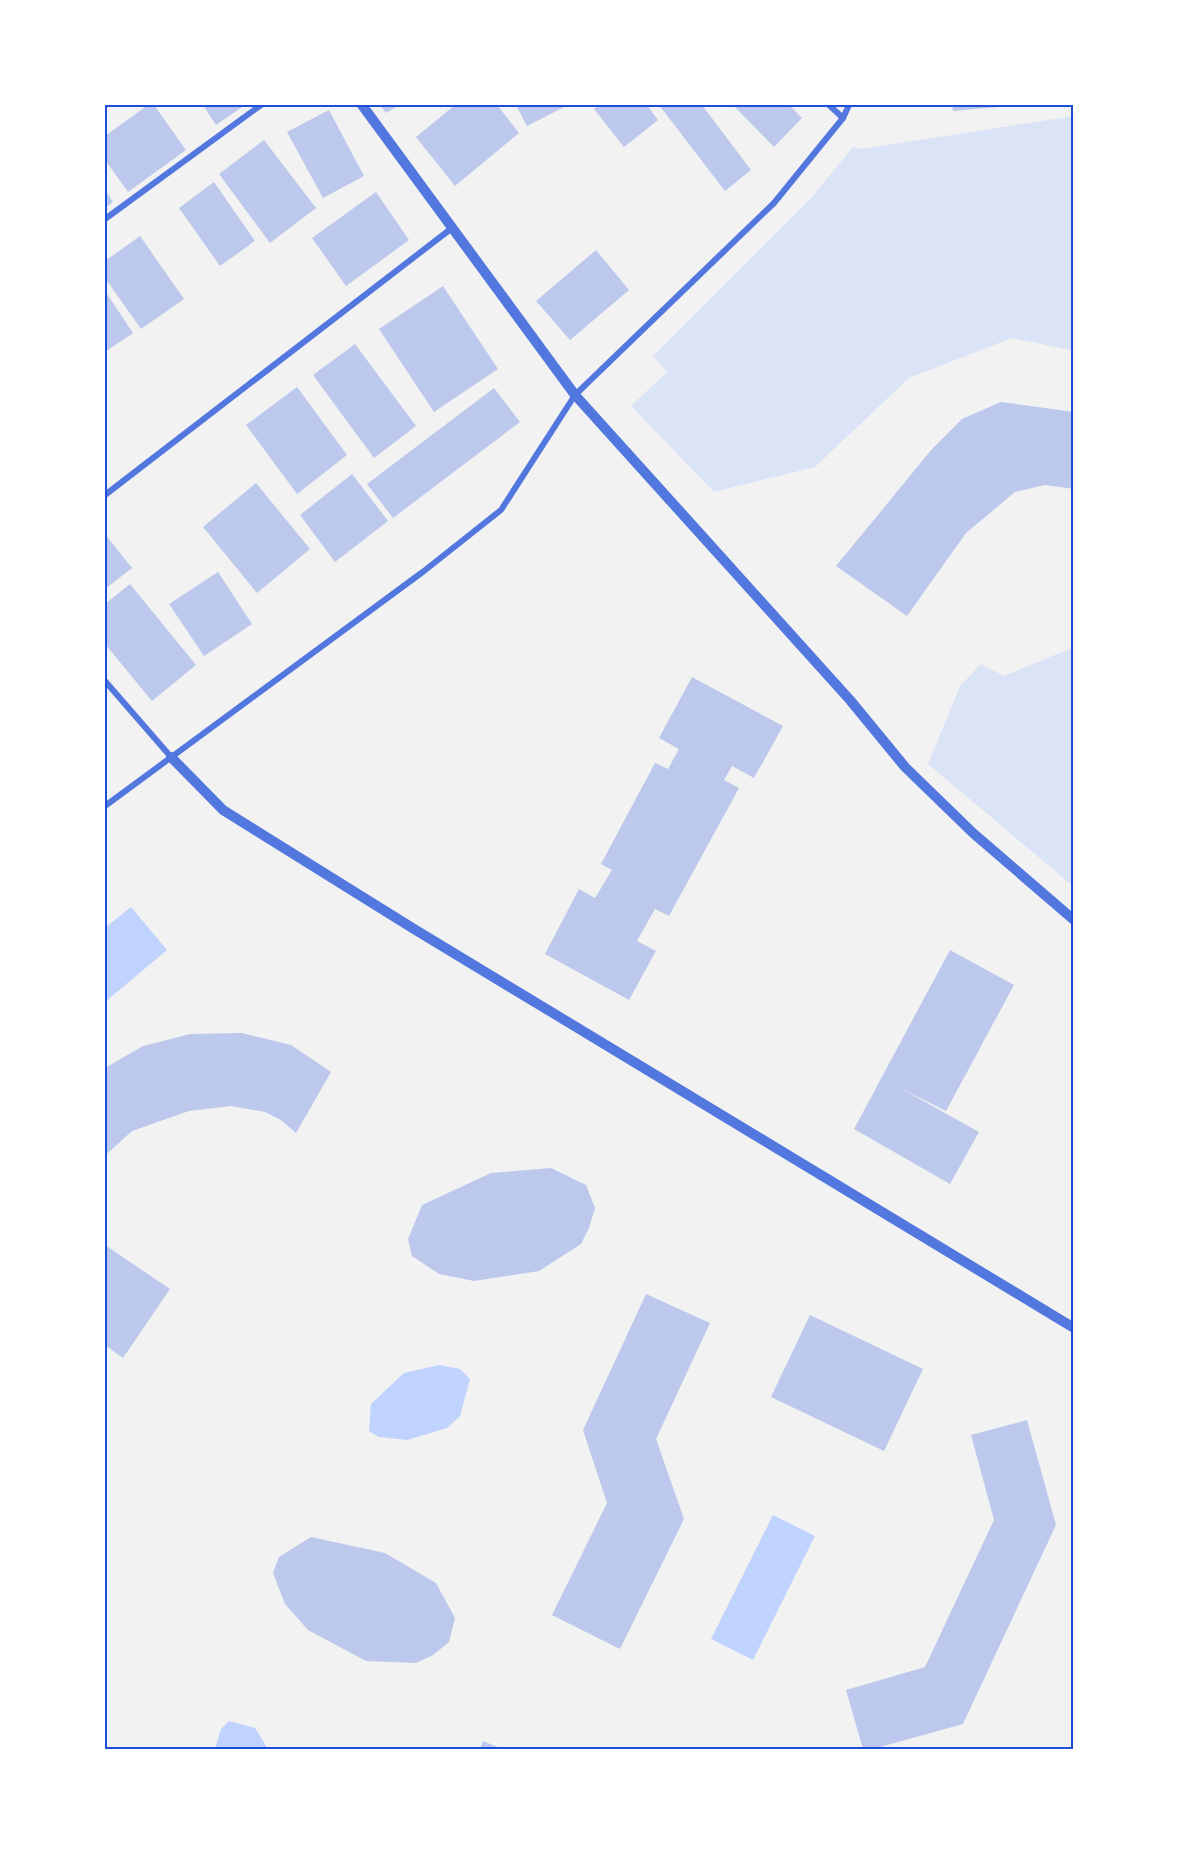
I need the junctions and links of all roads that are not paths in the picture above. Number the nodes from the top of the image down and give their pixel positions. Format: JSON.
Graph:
{"nodes":[{"id":1,"x":261,"y":105,"type":"edge"},
{"id":2,"x":362,"y":105,"type":"edge"},
{"id":3,"x":829,"y":105,"type":"edge"},
{"id":4,"x":849,"y":105,"type":"edge"},
{"id":5,"x":843,"y":118,"type":"junction"},
{"id":6,"x":105,"y":219,"type":"edge"},
{"id":7,"x":452,"y":228,"type":"junction"},
{"id":8,"x":574,"y":395,"type":"junction"},
{"id":9,"x":105,"y":495,"type":"edge"},
{"id":10,"x":105,"y":681,"type":"edge"},
{"id":11,"x":171,"y":757,"type":"junction"},
{"id":12,"x":105,"y":806,"type":"edge"},
{"id":13,"x":1074,"y":920,"type":"edge"},
{"id":14,"x":1074,"y":1328,"type":"edge"}],
"edges":[{"from":1,"to":6,"type":"street"},
{"from":2,"to":7,"type":"street"},
{"from":3,"to":5,"type":"street"},
{"from":4,"to":5,"type":"street"},
{"from":5,"to":8,"type":"street"},
{"from":7,"to":8,"type":"street"},
{"from":7,"to":9,"type":"street"},
{"from":8,"to":11,"type":"street"},
{"from":8,"to":13,"type":"street"},
{"from":10,"to":11,"type":"street"},
{"from":11,"to":12,"type":"street"},
{"from":11,"to":14,"type":"street"}]}
